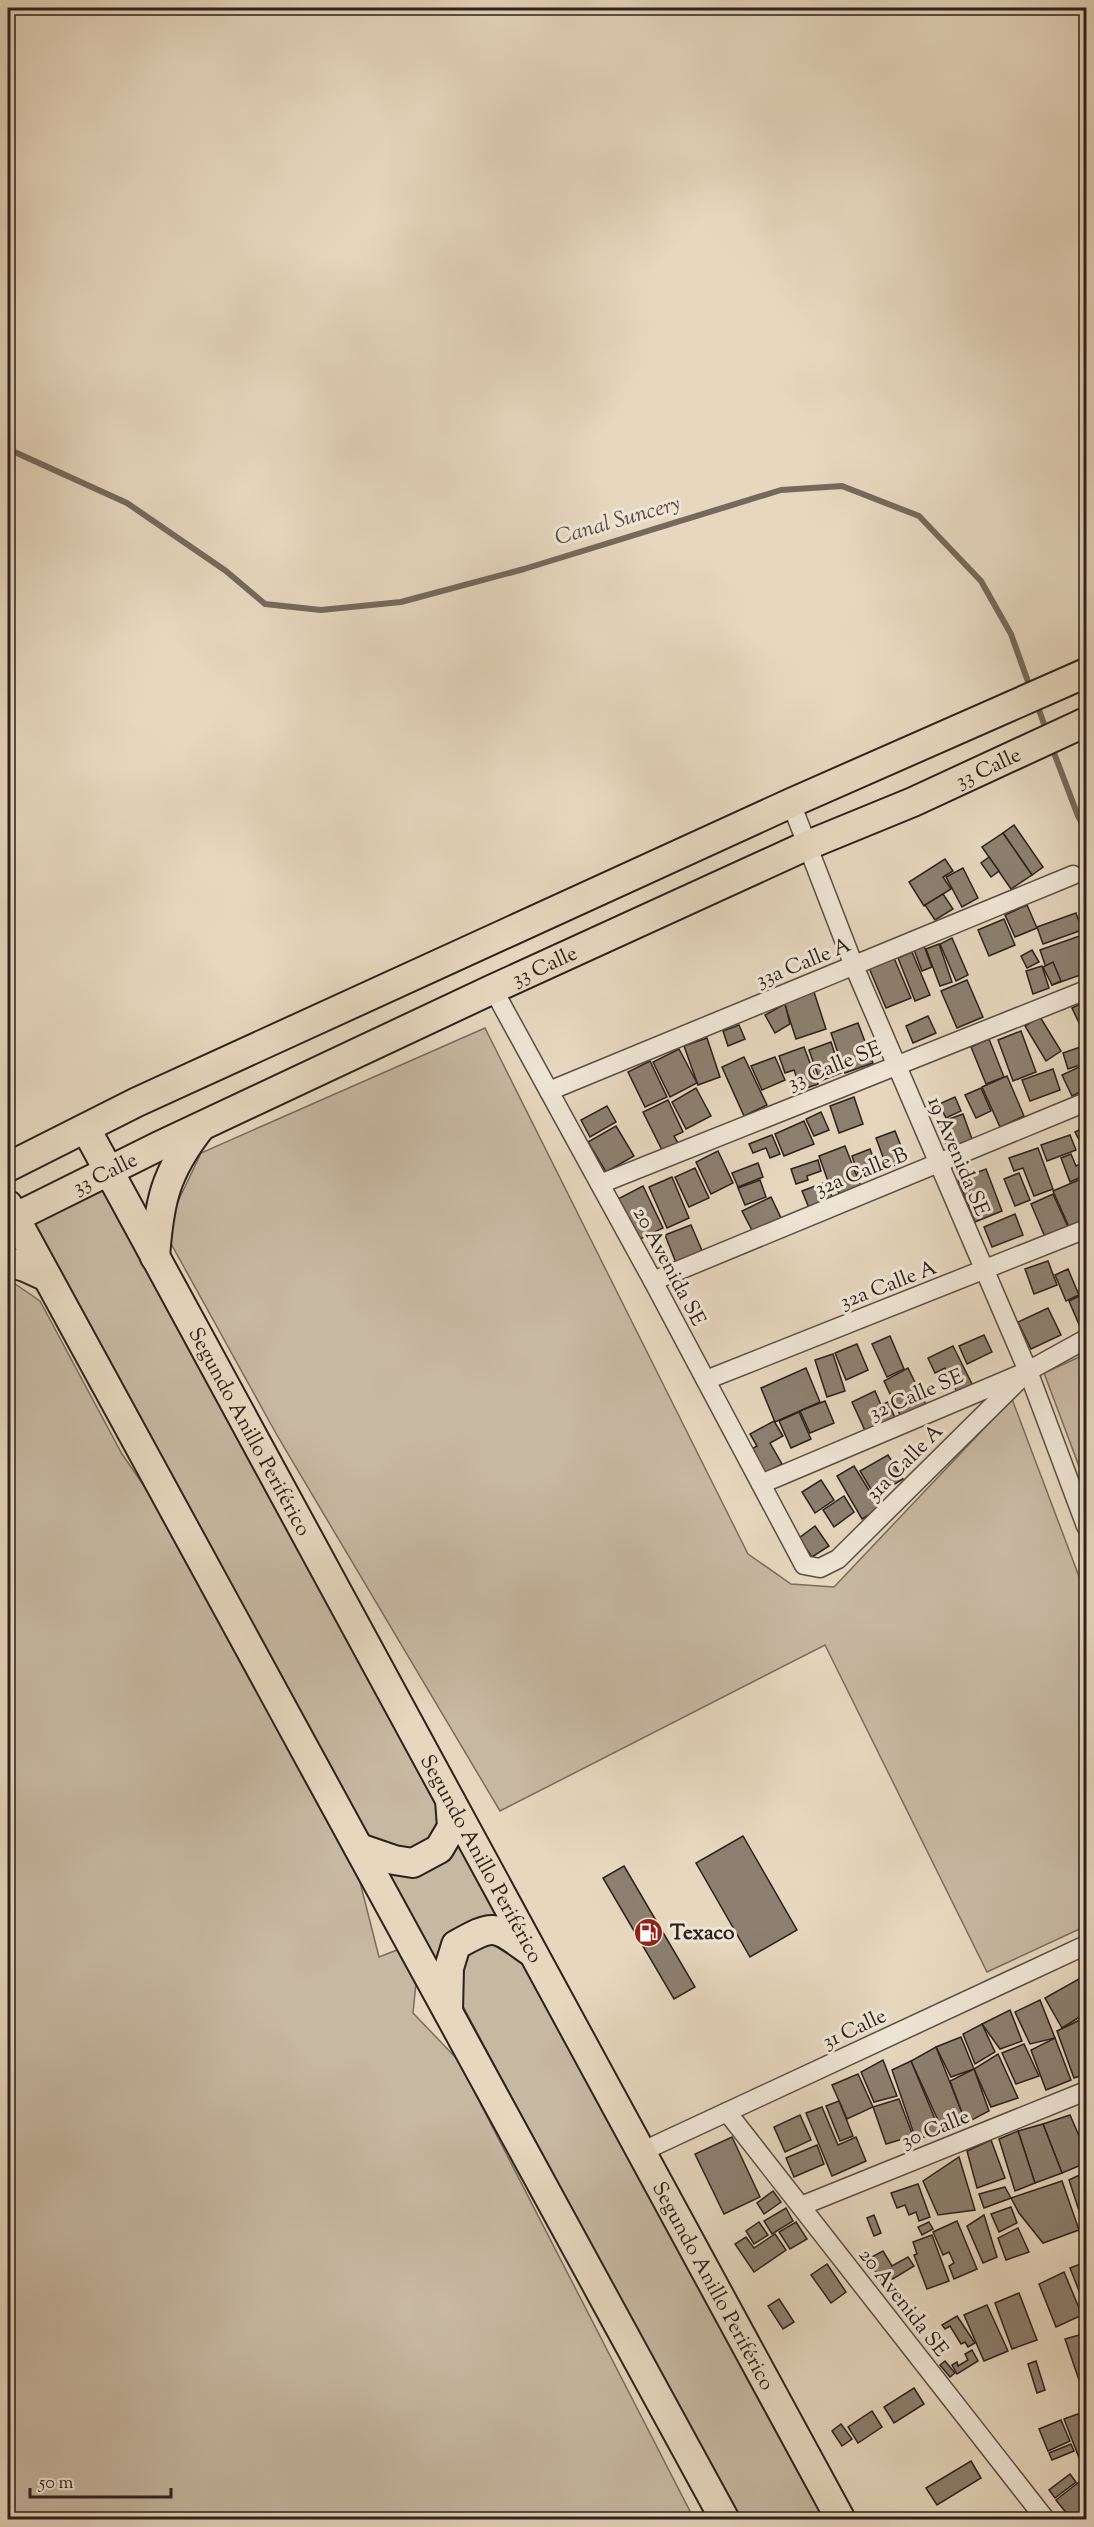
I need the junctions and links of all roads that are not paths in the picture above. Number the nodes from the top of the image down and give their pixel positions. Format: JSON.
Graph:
{"nodes":[{"id":1,"x":1086,"y":673,"type":"edge"},
{"id":2,"x":1086,"y":722,"type":"edge"},
{"id":3,"x":791,"y":803,"type":"junction"},
{"id":4,"x":808,"y":845,"type":"junction"},
{"id":5,"x":1073,"y":875,"type":"dead end"},
{"id":6,"x":854,"y":966,"type":"junction"},
{"id":7,"x":494,"y":989,"type":"junction"},
{"id":8,"x":1086,"y":990,"type":"edge"},
{"id":9,"x":895,"y":1065,"type":"junction"},
{"id":10,"x":549,"y":1092,"type":"junction"},
{"id":11,"x":1086,"y":1102,"type":"edge"},
{"id":12,"x":201,"y":1126,"type":"junction"},
{"id":13,"x":86,"y":1129,"type":"junction"},
{"id":14,"x":938,"y":1164,"type":"junction"},
{"id":15,"x":8,"y":1167,"type":"edge"},
{"id":16,"x":108,"y":1171,"type":"junction"},
{"id":17,"x":600,"y":1184,"type":"junction"},
{"id":18,"x":10,"y":1215,"type":"edge"},
{"id":19,"x":1086,"y":1229,"type":"edge"},
{"id":20,"x":155,"y":1257,"type":"junction"},
{"id":21,"x":8,"y":1262,"type":"edge"},
{"id":22,"x":984,"y":1271,"type":"junction"},
{"id":23,"x":47,"y":1277,"type":"junction"},
{"id":24,"x":653,"y":1281,"type":"junction"},
{"id":25,"x":1086,"y":1340,"type":"edge"},
{"id":26,"x":1028,"y":1371,"type":"junction"},
{"id":27,"x":706,"y":1380,"type":"junction"},
{"id":28,"x":761,"y":1484,"type":"junction"},
{"id":29,"x":1086,"y":1526,"type":"edge"},
{"id":30,"x":804,"y":1565,"type":"joint"},
{"id":31,"x":450,"y":1799,"type":"junction"},
{"id":32,"x":359,"y":1848,"type":"junction"},
{"id":33,"x":1086,"y":1945,"type":"edge"},
{"id":34,"x":534,"y":1954,"type":"junction"},
{"id":35,"x":448,"y":2012,"type":"junction"},
{"id":36,"x":1086,"y":2091,"type":"edge"},
{"id":37,"x":727,"y":2112,"type":"junction"},
{"id":38,"x":641,"y":2152,"type":"junction"},
{"id":39,"x":801,"y":2206,"type":"junction"},
{"id":40,"x":725,"y":2520,"type":"edge"},
{"id":41,"x":841,"y":2520,"type":"edge"},
{"id":42,"x":1046,"y":2520,"type":"edge"}],
"edges":[{"from":1,"to":3,"type":"main road"},
{"from":2,"to":4,"type":"main road","name":"33 Calle"},
{"from":3,"to":4,"type":"street","name":"19 Avenida SE"},
{"from":3,"to":13,"type":"main road"},
{"from":4,"to":6,"type":"street","name":"19 Avenida SE"},
{"from":4,"to":7,"type":"main road","name":"33 Calle"},
{"from":5,"to":6,"type":"street","name":"33a Calle A"},
{"from":6,"to":9,"type":"street","name":"19 Avenida SE"},
{"from":6,"to":10,"type":"street","name":"33a Calle A"},
{"from":7,"to":10,"type":"street","name":"20 Avenida SE"},
{"from":7,"to":12,"type":"main road","name":"33 Calle"},
{"from":8,"to":9,"type":"street","name":"33 Calle SE"},
{"from":9,"to":14,"type":"street","name":"19 Avenida SE"},
{"from":9,"to":17,"type":"street","name":"33 Calle SE"},
{"from":10,"to":17,"type":"street","name":"20 Avenida SE"},
{"from":11,"to":14,"type":"street","name":"32a Calle B"},
{"from":12,"to":16,"type":"main road","name":"33 Calle"},
{"from":12,"to":20,"type":"main road"},
{"from":13,"to":15,"type":"main road"},
{"from":13,"to":16,"type":"main road","name":"Segundo Anillo Periférico"},
{"from":14,"to":22,"type":"street","name":"19 Avenida SE"},
{"from":14,"to":24,"type":"street","name":"32a Calle B"},
{"from":16,"to":18,"type":"main road","name":"33 Calle"},
{"from":16,"to":20,"type":"main road","name":"Segundo Anillo Periférico"},
{"from":17,"to":24,"type":"street","name":"20 Avenida SE"},
{"from":18,"to":23,"type":"main road"},
{"from":19,"to":22,"type":"street","name":"32a Calle A"},
{"from":20,"to":31,"type":"main road","name":"Segundo Anillo Periférico"},
{"from":21,"to":23,"type":"main road"},
{"from":22,"to":26,"type":"street","name":"19 Avenida SE"},
{"from":22,"to":27,"type":"street","name":"32a Calle A"},
{"from":23,"to":32,"type":"main road"},
{"from":24,"to":27,"type":"street","name":"20 Avenida SE"},
{"from":25,"to":26,"type":"street","name":"32 Calle SE"},
{"from":26,"to":28,"type":"street","name":"32 Calle SE"},
{"from":26,"to":29,"type":"street","name":"19 Avenida SE"},
{"from":26,"to":30,"type":"street","name":"31a Calle A"},
{"from":27,"to":28,"type":"street","name":"20 Avenida SE"},
{"from":28,"to":30,"type":"street","name":"20 Avenida SE"},
{"from":31,"to":32,"type":"main road"},
{"from":31,"to":34,"type":"main road","name":"Segundo Anillo Periférico"},
{"from":32,"to":35,"type":"main road"},
{"from":33,"to":37,"type":"street","name":"31 Calle"},
{"from":34,"to":35,"type":"main road"},
{"from":34,"to":38,"type":"main road","name":"Segundo Anillo Periférico"},
{"from":35,"to":40,"type":"main road"},
{"from":36,"to":39,"type":"street","name":"30 Calle"},
{"from":37,"to":38,"type":"street","name":"31 Calle"},
{"from":37,"to":39,"type":"street","name":"20 Avenida SE"},
{"from":38,"to":41,"type":"main road","name":"Segundo Anillo Periférico"},
{"from":39,"to":42,"type":"street","name":"20 Avenida SE"}]}
